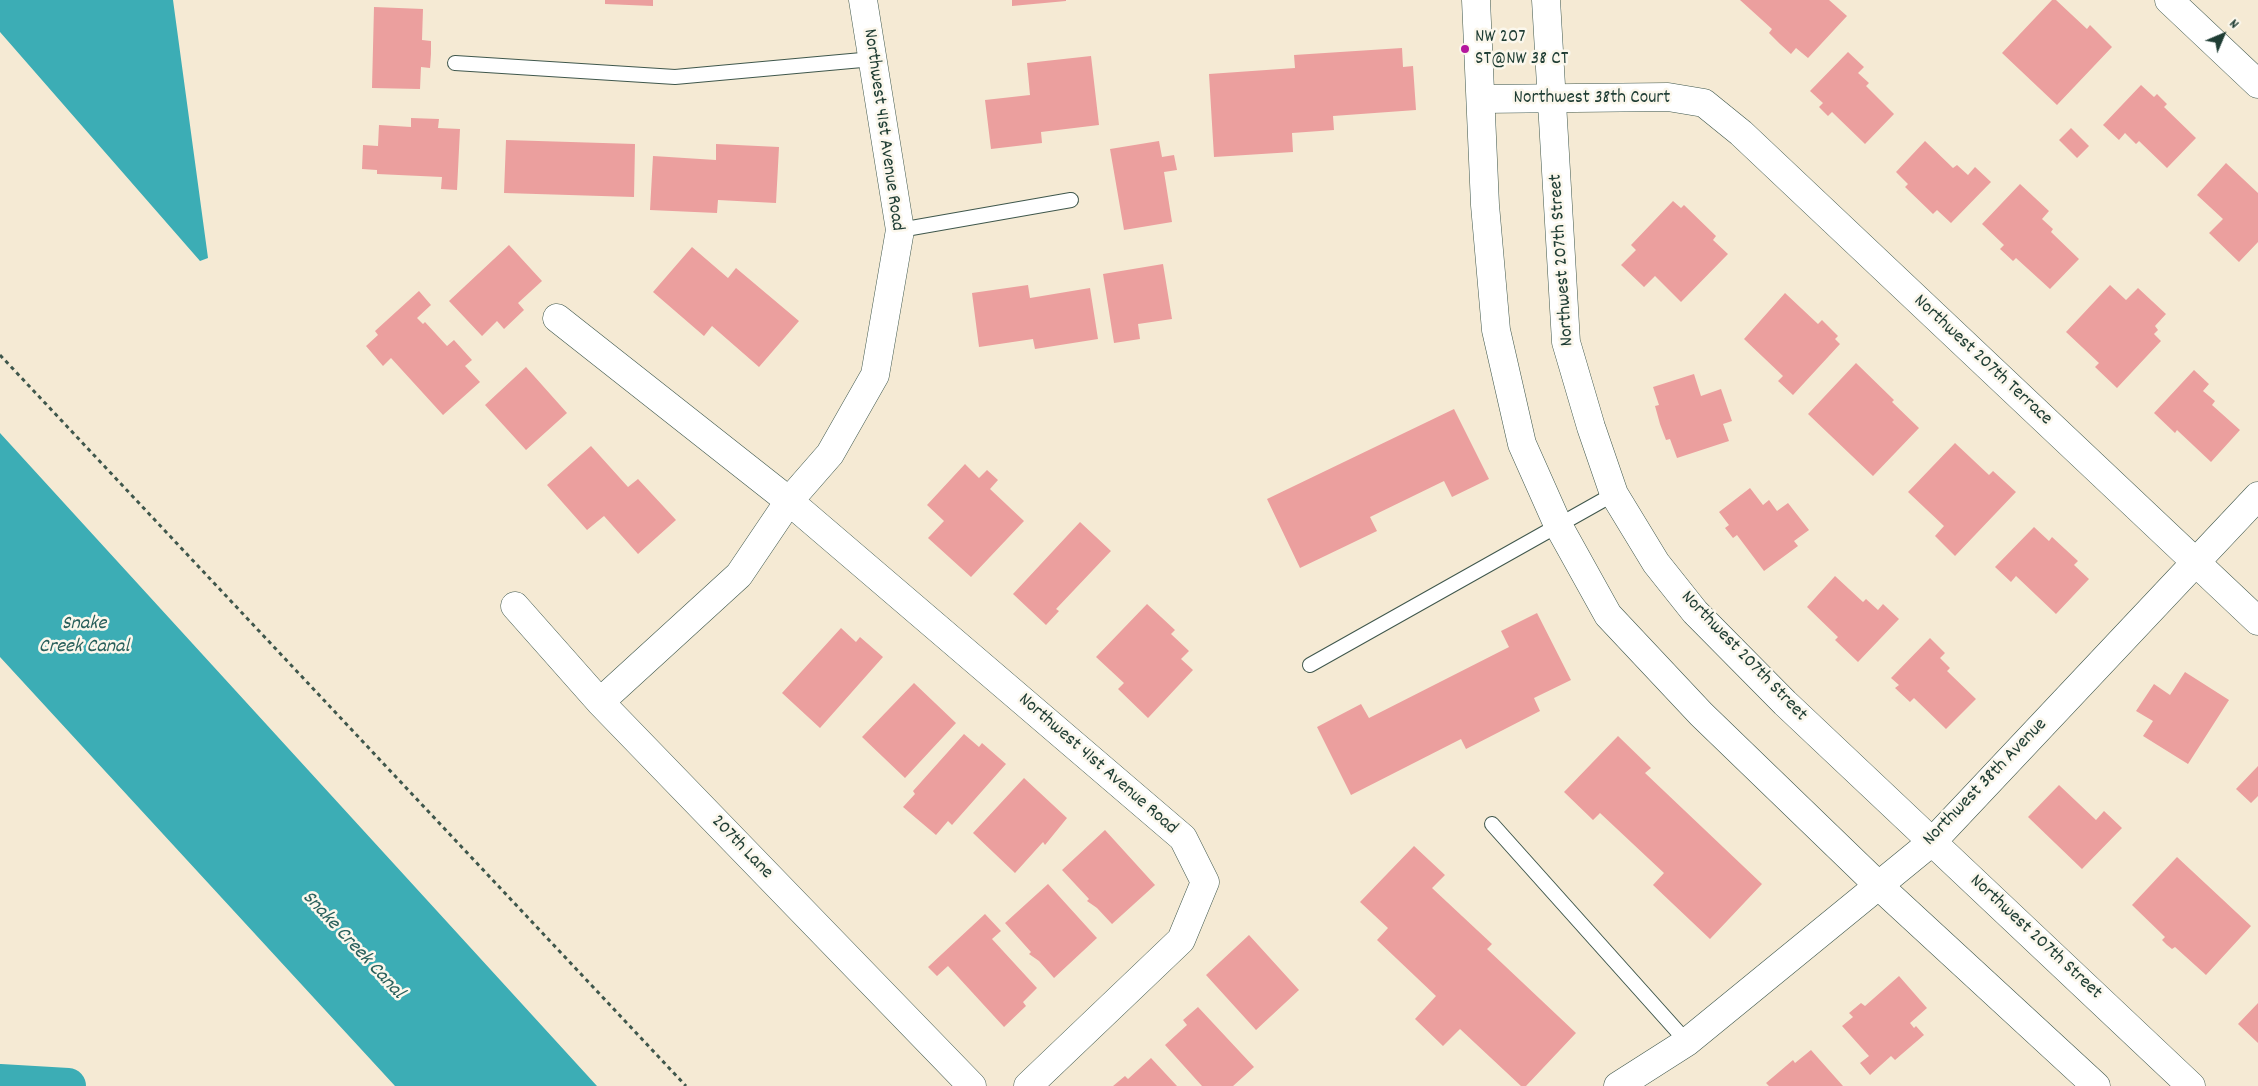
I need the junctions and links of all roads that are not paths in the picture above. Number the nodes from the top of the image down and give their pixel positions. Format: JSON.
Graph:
{"nodes":[{"id":1,"x":863,"y":0,"type":"edge"},
{"id":2,"x":1476,"y":0,"type":"edge"},
{"id":3,"x":1546,"y":0,"type":"edge"},
{"id":4,"x":2169,"y":0,"type":"edge"},
{"id":5,"x":873,"y":59,"type":"junction"},
{"id":6,"x":454,"y":63,"type":"dead end"},
{"id":7,"x":2258,"y":84,"type":"edge"},
{"id":8,"x":1553,"y":97,"type":"junction"},
{"id":9,"x":1481,"y":99,"type":"junction"},
{"id":10,"x":1704,"y":103,"type":"joint"},
{"id":11,"x":1071,"y":200,"type":"dead end"},
{"id":12,"x":900,"y":230,"type":"junction"},
{"id":13,"x":557,"y":318,"type":"dead end"},
{"id":14,"x":1614,"y":494,"type":"junction"},
{"id":15,"x":2258,"y":496,"type":"edge"},
{"id":16,"x":789,"y":501,"type":"junction"},
{"id":17,"x":1558,"y":525,"type":"junction"},
{"id":18,"x":2195,"y":562,"type":"junction"},
{"id":19,"x":515,"y":606,"type":"dead end"},
{"id":20,"x":2258,"y":622,"type":"edge"},
{"id":21,"x":1310,"y":665,"type":"dead end"},
{"id":22,"x":600,"y":702,"type":"junction"},
{"id":23,"x":1492,"y":824,"type":"dead end"},
{"id":24,"x":1933,"y":841,"type":"junction"},
{"id":25,"x":1878,"y":886,"type":"junction"},
{"id":26,"x":1687,"y":1042,"type":"junction"},
{"id":27,"x":972,"y":1086,"type":"edge"},
{"id":28,"x":1028,"y":1086,"type":"edge"},
{"id":29,"x":1618,"y":1086,"type":"edge"},
{"id":30,"x":2096,"y":1086,"type":"edge"},
{"id":31,"x":2191,"y":1086,"type":"edge"}],
"edges":[{"from":1,"to":5,"type":"street","name":"Northwest 41st Avenue Road"},
{"from":2,"to":9,"type":"street"},
{"from":3,"to":8,"type":"street","name":"Northwest 207th Street"},
{"from":4,"to":7,"type":"street"},
{"from":5,"to":6,"type":"lane"},
{"from":5,"to":12,"type":"street","name":"Northwest 41st Avenue Road"},
{"from":8,"to":9,"type":"street","name":"Northwest 38th Court"},
{"from":8,"to":10,"type":"street","name":"Northwest 38th Court"},
{"from":8,"to":14,"type":"street","name":"Northwest 207th Street"},
{"from":9,"to":17,"type":"street"},
{"from":10,"to":18,"type":"street","name":"Northwest 207th Terrace"},
{"from":11,"to":12,"type":"lane"},
{"from":12,"to":16,"type":"street","name":"Northwest 41st Avenue Road"},
{"from":13,"to":16,"type":"street","name":"Northwest 41st Avenue Road"},
{"from":14,"to":17,"type":"lane"},
{"from":14,"to":24,"type":"street","name":"Northwest 207th Street"},
{"from":15,"to":18,"type":"street","name":"Northwest 38th Avenue"},
{"from":16,"to":22,"type":"street","name":"Northwest 41st Avenue Road"},
{"from":16,"to":28,"type":"street","name":"Northwest 41st Avenue Road"},
{"from":17,"to":21,"type":"lane"},
{"from":17,"to":25,"type":"street"},
{"from":18,"to":20,"type":"street","name":"Northwest 207th Terrace"},
{"from":18,"to":24,"type":"street","name":"Northwest 38th Avenue"},
{"from":19,"to":22,"type":"street","name":"207th Lane"},
{"from":22,"to":27,"type":"street","name":"207th Lane"},
{"from":23,"to":26,"type":"lane"},
{"from":24,"to":25,"type":"street","name":"Northwest 38th Avenue"},
{"from":24,"to":31,"type":"street","name":"Northwest 207th Street"},
{"from":25,"to":26,"type":"street","name":"Northwest 38th Avenue"},
{"from":25,"to":30,"type":"street"},
{"from":26,"to":29,"type":"street"}]}
